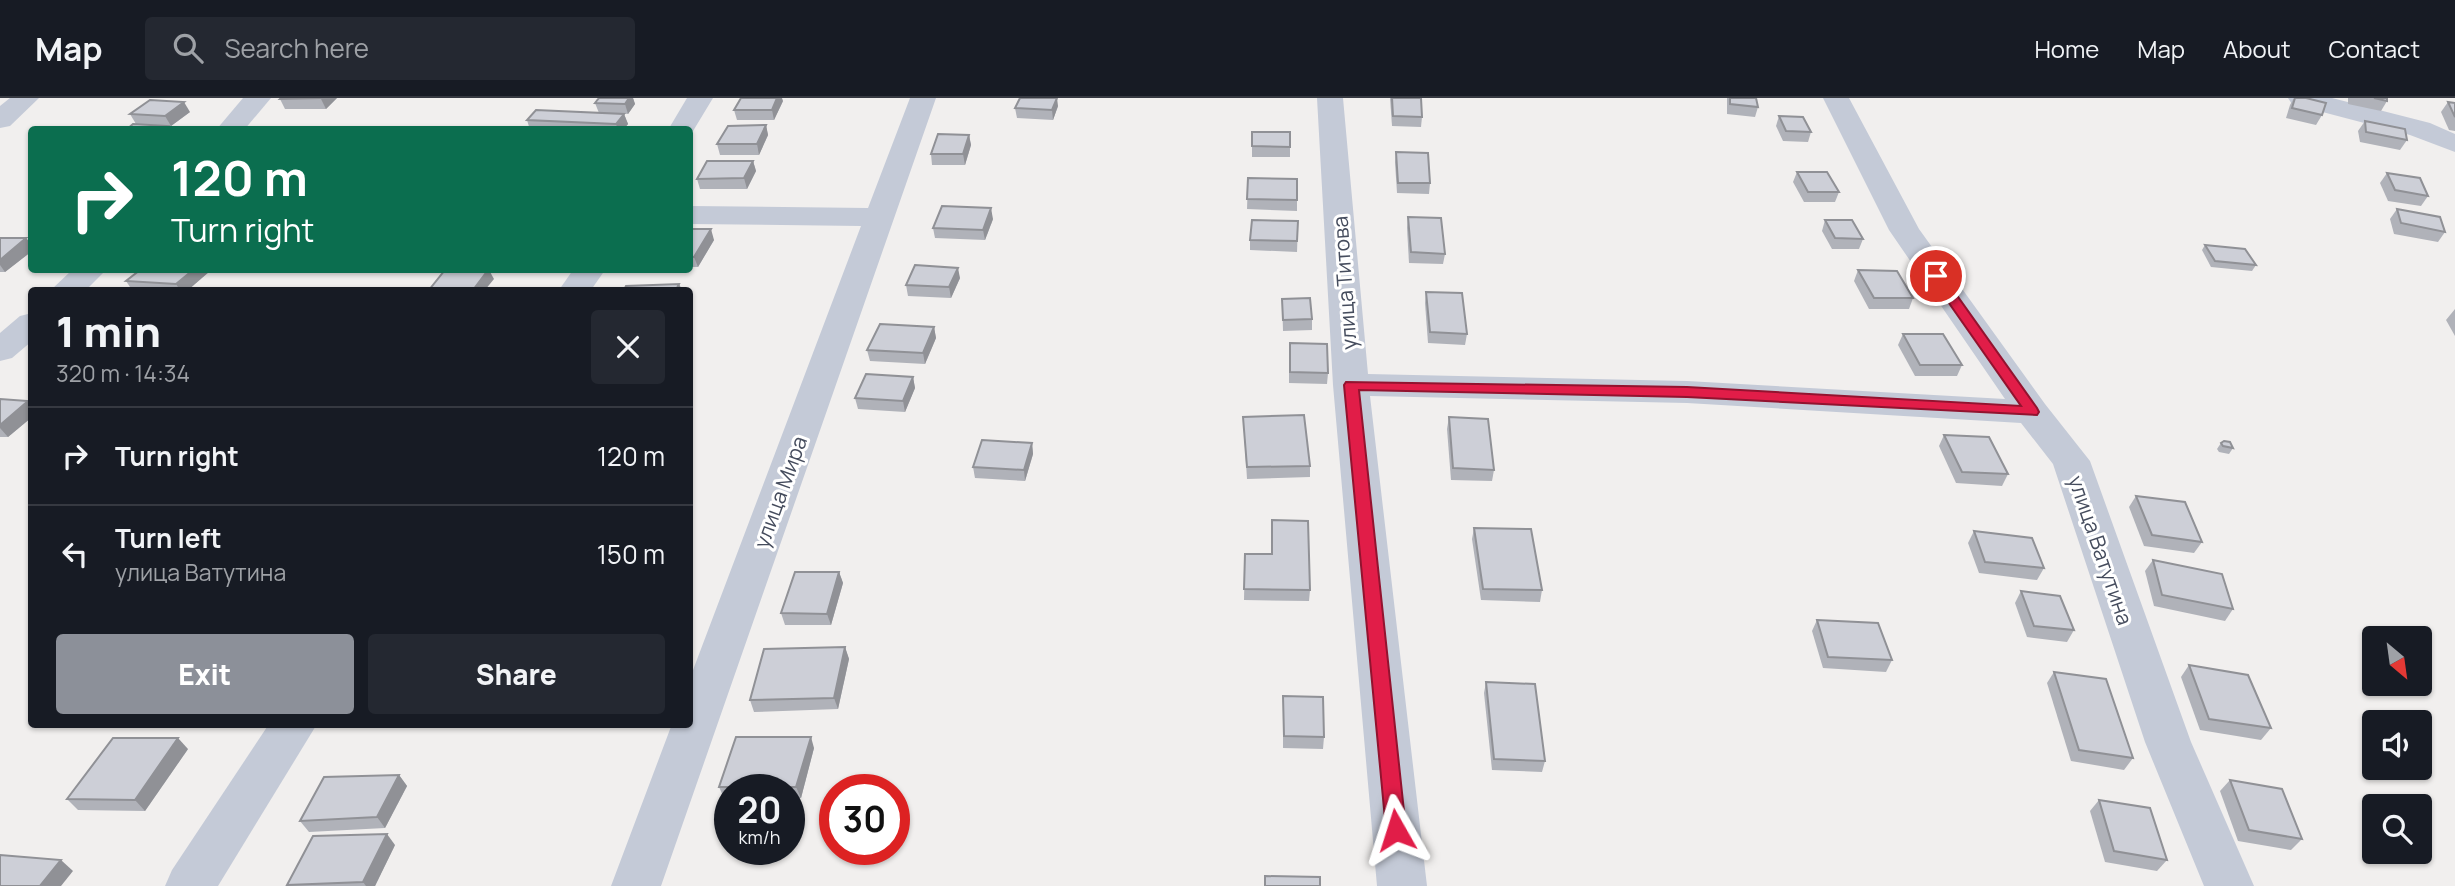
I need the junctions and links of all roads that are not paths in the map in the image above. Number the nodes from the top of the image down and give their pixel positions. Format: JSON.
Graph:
{"nodes":[{"id":1,"x":26,"y":98,"type":"edge"},
{"id":2,"x":258,"y":98,"type":"edge"},
{"id":3,"x":700,"y":98,"type":"edge"},
{"id":4,"x":923,"y":98,"type":"edge"},
{"id":5,"x":1330,"y":98,"type":"edge"},
{"id":6,"x":1836,"y":98,"type":"edge"},
{"id":7,"x":2301,"y":98,"type":"edge"},
{"id":8,"x":0,"y":120,"type":"edge"},
{"id":9,"x":233,"y":126,"type":"edge"},
{"id":10,"x":683,"y":126,"type":"edge"},
{"id":11,"x":2455,"y":144,"type":"edge"},
{"id":12,"x":693,"y":215,"type":"edge"},
{"id":13,"x":881,"y":217,"type":"junction"},
{"id":14,"x":87,"y":273,"type":"edge"},
{"id":15,"x":71,"y":287,"type":"edge"},
{"id":16,"x":28,"y":326,"type":"edge"},
{"id":17,"x":0,"y":351,"type":"edge"},
{"id":18,"x":1351,"y":385,"type":"junction"},
{"id":19,"x":2032,"y":412,"type":"junction"},
{"id":20,"x":291,"y":728,"type":"edge"},
{"id":21,"x":190,"y":886,"type":"edge"},
{"id":22,"x":636,"y":886,"type":"edge"},
{"id":23,"x":1402,"y":886,"type":"edge"},
{"id":24,"x":2229,"y":886,"type":"edge"}],
"edges":[{"from":1,"to":8,"type":"street"},
{"from":2,"to":9,"type":"street"},
{"from":3,"to":10,"type":"street"},
{"from":4,"to":13,"type":"street","name":"улица Мира"},
{"from":5,"to":18,"type":"street","name":"улица Титова"},
{"from":6,"to":19,"type":"street","name":"улица Ватутина"},
{"from":7,"to":11,"type":"street"},
{"from":12,"to":13,"type":"street"},
{"from":13,"to":22,"type":"street","name":"улица Мира"},
{"from":14,"to":15,"type":"street"},
{"from":16,"to":17,"type":"street"},
{"from":18,"to":19,"type":"street"},
{"from":18,"to":23,"type":"street","name":"улица Титова"},
{"from":19,"to":24,"type":"street","name":"улица Ватутина"},
{"from":20,"to":21,"type":"street"}]}
